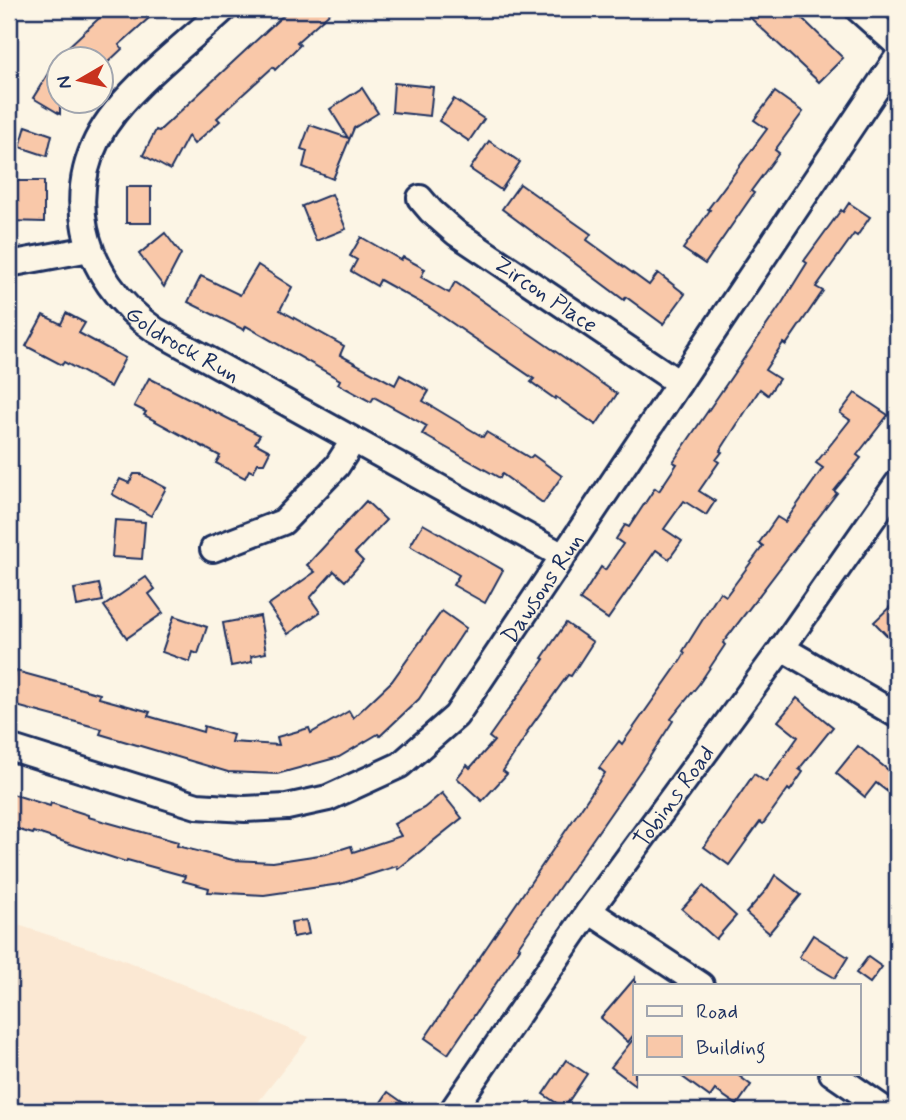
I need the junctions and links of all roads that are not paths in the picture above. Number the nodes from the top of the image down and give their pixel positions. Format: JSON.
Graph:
{"nodes":[{"id":1,"x":224,"y":9,"type":"edge"},
{"id":2,"x":858,"y":9,"type":"edge"},
{"id":3,"x":897,"y":44,"type":"edge"},
{"id":4,"x":897,"y":58,"type":"edge"},
{"id":5,"x":420,"y":198,"type":"dead end"},
{"id":6,"x":90,"y":249,"type":"junction"},
{"id":7,"x":9,"y":264,"type":"edge"},
{"id":8,"x":678,"y":383,"type":"junction"},
{"id":9,"x":353,"y":441,"type":"junction"},
{"id":10,"x":897,"y":484,"type":"edge"},
{"id":11,"x":213,"y":550,"type":"dead end"},
{"id":12,"x":563,"y":556,"type":"junction"},
{"id":13,"x":782,"y":648,"type":"junction"},
{"id":14,"x":897,"y":715,"type":"edge"},
{"id":15,"x":9,"y":747,"type":"edge"},
{"id":16,"x":589,"y":911,"type":"junction"},
{"id":17,"x":699,"y":984,"type":"edge"},
{"id":18,"x":833,"y":1074,"type":"edge"},
{"id":19,"x":452,"y":1111,"type":"edge"},
{"id":20,"x":887,"y":1111,"type":"edge"}],
"edges":[{"from":1,"to":6,"type":"street","name":"Goldrock Run"},
{"from":2,"to":3,"type":"street"},
{"from":4,"to":8,"type":"street","name":"Dawsons Run"},
{"from":5,"to":8,"type":"street","name":"Zircon Place"},
{"from":6,"to":7,"type":"street"},
{"from":6,"to":9,"type":"street","name":"Goldrock Run"},
{"from":8,"to":12,"type":"street","name":"Dawsons Run"},
{"from":9,"to":11,"type":"street"},
{"from":9,"to":12,"type":"street","name":"Goldrock Run"},
{"from":10,"to":13,"type":"street","name":"Tobins Road"},
{"from":12,"to":15,"type":"street","name":"Dawsons Run"},
{"from":13,"to":14,"type":"street"},
{"from":13,"to":16,"type":"street","name":"Tobins Road"},
{"from":16,"to":17,"type":"street"},
{"from":16,"to":19,"type":"street","name":"Tobins Road"},
{"from":18,"to":20,"type":"street"}]}
